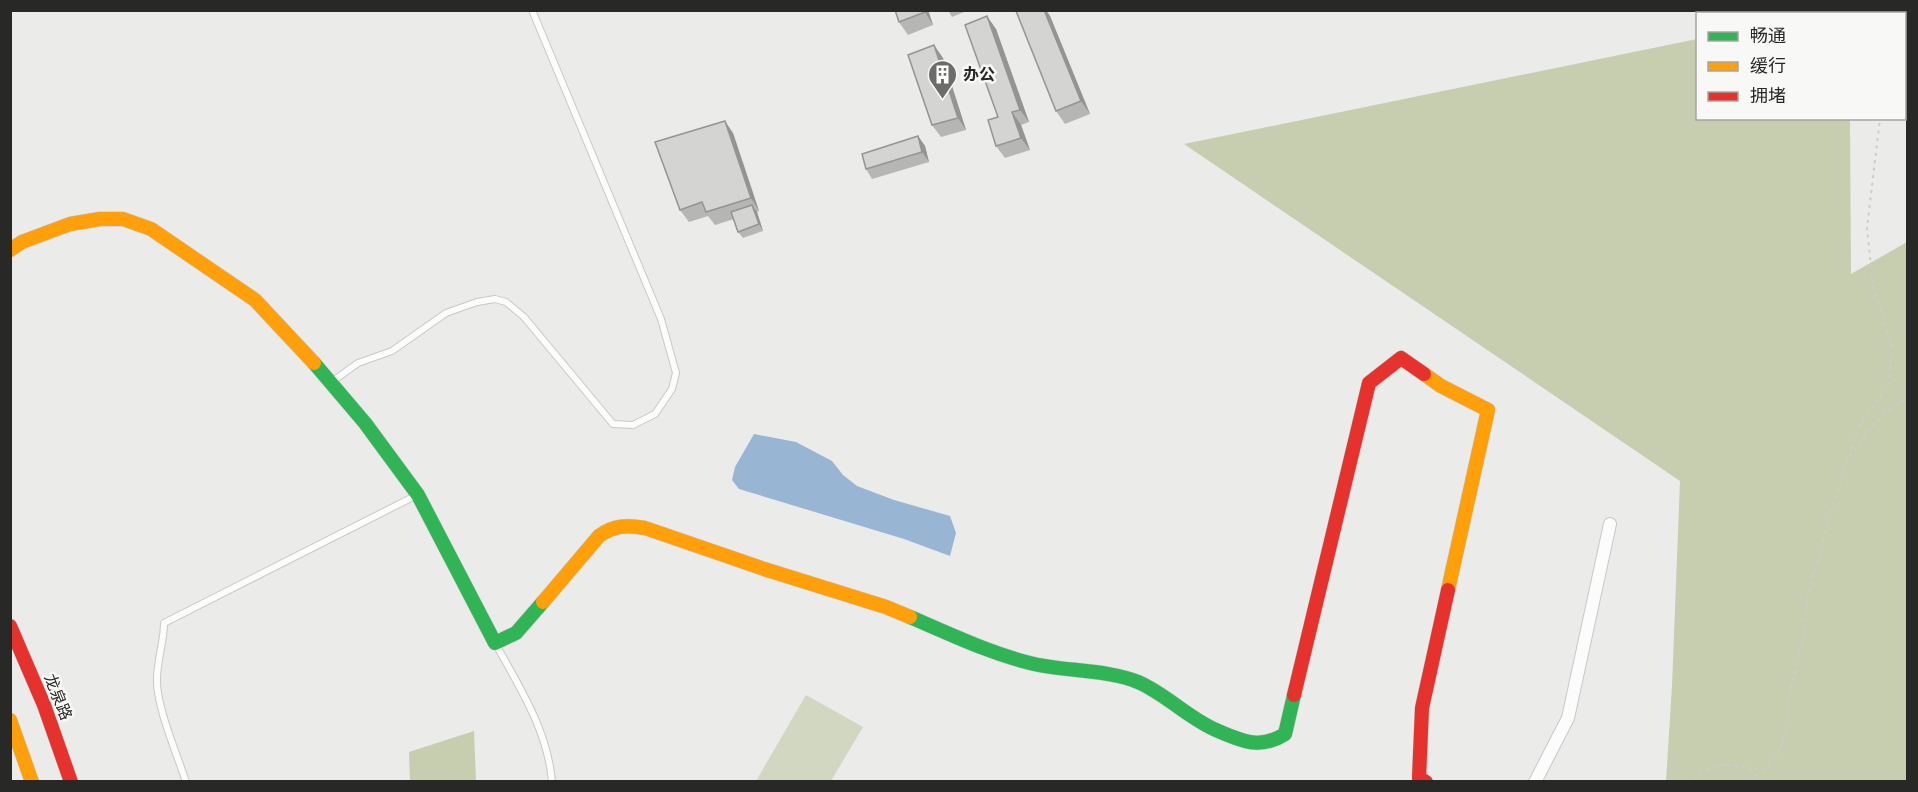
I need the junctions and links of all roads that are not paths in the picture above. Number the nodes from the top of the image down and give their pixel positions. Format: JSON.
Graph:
{"nodes":[{"id":1,"x":532,"y":10,"type":"edge"},
{"id":2,"x":10,"y":250,"type":"edge"},
{"id":3,"x":332,"y":382,"type":"junction"},
{"id":4,"x":418,"y":495,"type":"junction"},
{"id":5,"x":1610,"y":524,"type":"dead end"},
{"id":6,"x":10,"y":626,"type":"edge"},
{"id":7,"x":495,"y":643,"type":"junction"},
{"id":8,"x":10,"y":720,"type":"edge"},
{"id":9,"x":33,"y":782,"type":"edge"},
{"id":10,"x":71,"y":782,"type":"edge"},
{"id":11,"x":186,"y":782,"type":"edge"},
{"id":12,"x":552,"y":782,"type":"edge"},
{"id":13,"x":1426,"y":782,"type":"edge"},
{"id":14,"x":1535,"y":782,"type":"edge"}],
"edges":[{"from":1,"to":3,"type":"lane"},
{"from":2,"to":3,"type":"street"},
{"from":3,"to":4,"type":"street"},
{"from":4,"to":7,"type":"street"},
{"from":4,"to":11,"type":"lane"},
{"from":5,"to":14,"type":"street"},
{"from":6,"to":10,"type":"street","name":"龙泉路"},
{"from":7,"to":12,"type":"lane"},
{"from":7,"to":13,"type":"street"},
{"from":8,"to":9,"type":"street"}]}
